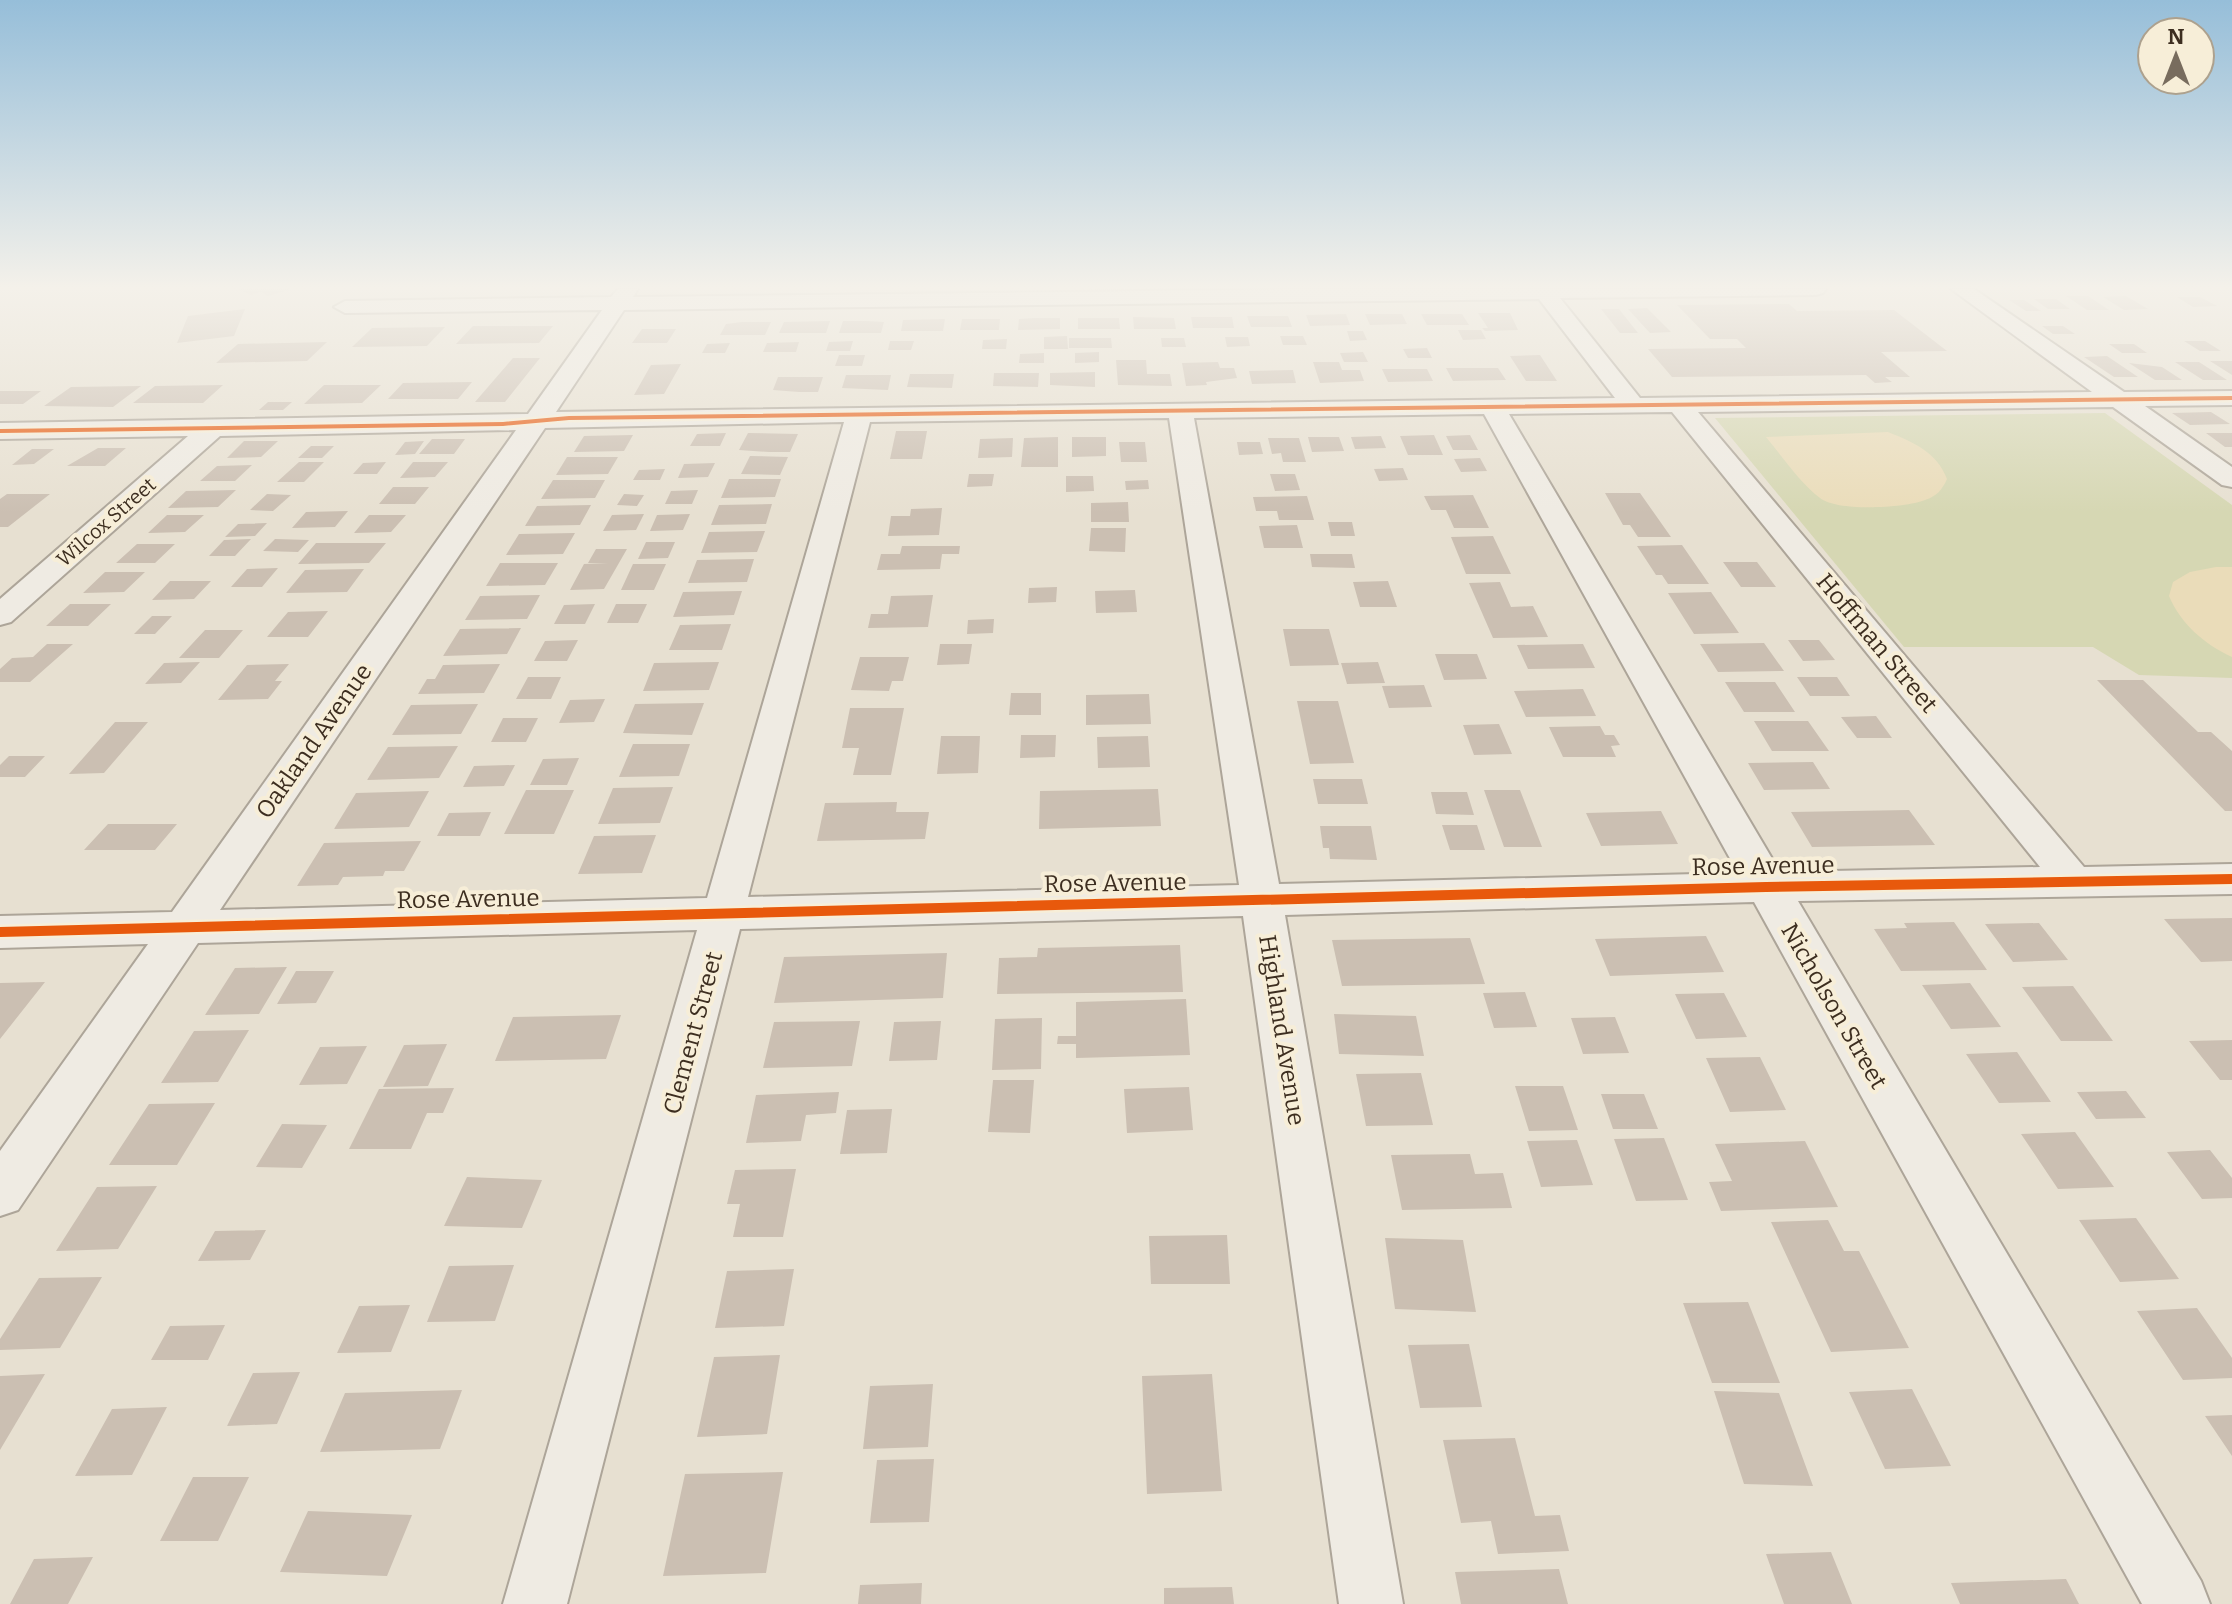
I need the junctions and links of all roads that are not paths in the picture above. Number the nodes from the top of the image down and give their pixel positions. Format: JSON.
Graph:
{"nodes":[{"id":1,"x":575,"y":364,"type":"edge"},
{"id":2,"x":1600,"y":364,"type":"edge"},
{"id":3,"x":2068,"y":364,"type":"edge"},
{"id":4,"x":2232,"y":398,"type":"edge"},
{"id":5,"x":2118,"y":399,"type":"junction"},
{"id":6,"x":1632,"y":404,"type":"junction"},
{"id":7,"x":1678,"y":404,"type":"junction"},
{"id":8,"x":1492,"y":406,"type":"junction"},
{"id":9,"x":1180,"y":410,"type":"junction"},
{"id":10,"x":859,"y":414,"type":"junction"},
{"id":11,"x":536,"y":420,"type":"junction"},
{"id":12,"x":213,"y":428,"type":"junction"},
{"id":13,"x":0,"y":431,"type":"edge"},
{"id":14,"x":2232,"y":479,"type":"edge"},
{"id":15,"x":0,"y":615,"type":"edge"},
{"id":16,"x":2232,"y":879,"type":"edge"},
{"id":17,"x":2075,"y":883,"type":"junction"},
{"id":18,"x":1766,"y":887,"type":"junction"},
{"id":19,"x":1262,"y":902,"type":"junction"},
{"id":20,"x":725,"y":914,"type":"junction"},
{"id":21,"x":186,"y":927,"type":"junction"},
{"id":22,"x":0,"y":932,"type":"edge"},
{"id":23,"x":0,"y":1193,"type":"edge"},
{"id":24,"x":535,"y":1604,"type":"edge"},
{"id":25,"x":1371,"y":1604,"type":"edge"},
{"id":26,"x":2178,"y":1604,"type":"edge"}],
"edges":[{"from":1,"to":11,"type":"street","name":"Oakland Avenue"},
{"from":2,"to":6,"type":"street"},
{"from":3,"to":5,"type":"street"},
{"from":4,"to":5,"type":"street"},
{"from":5,"to":7,"type":"street"},
{"from":5,"to":14,"type":"street"},
{"from":6,"to":7,"type":"street"},
{"from":6,"to":8,"type":"street"},
{"from":7,"to":17,"type":"street","name":"Hoffman Street"},
{"from":8,"to":9,"type":"street"},
{"from":8,"to":18,"type":"street","name":"Nicholson Street"},
{"from":9,"to":10,"type":"street"},
{"from":9,"to":19,"type":"street","name":"Highland Avenue"},
{"from":10,"to":11,"type":"street"},
{"from":10,"to":20,"type":"street","name":"Clement Street"},
{"from":11,"to":12,"type":"street"},
{"from":11,"to":21,"type":"street","name":"Oakland Avenue"},
{"from":12,"to":13,"type":"street"},
{"from":12,"to":15,"type":"street","name":"Wilcox Street"},
{"from":16,"to":17,"type":"street","name":"Rose Avenue"},
{"from":17,"to":18,"type":"street","name":"Rose Avenue"},
{"from":18,"to":19,"type":"street","name":"Rose Avenue"},
{"from":18,"to":26,"type":"street","name":"Nicholson Street"},
{"from":19,"to":20,"type":"street","name":"Rose Avenue"},
{"from":19,"to":25,"type":"street","name":"Highland Avenue"},
{"from":20,"to":21,"type":"street","name":"Rose Avenue"},
{"from":20,"to":24,"type":"street","name":"Clement Street"},
{"from":21,"to":22,"type":"street","name":"Rose Avenue"},
{"from":21,"to":23,"type":"street","name":"Oakland Avenue"}]}
